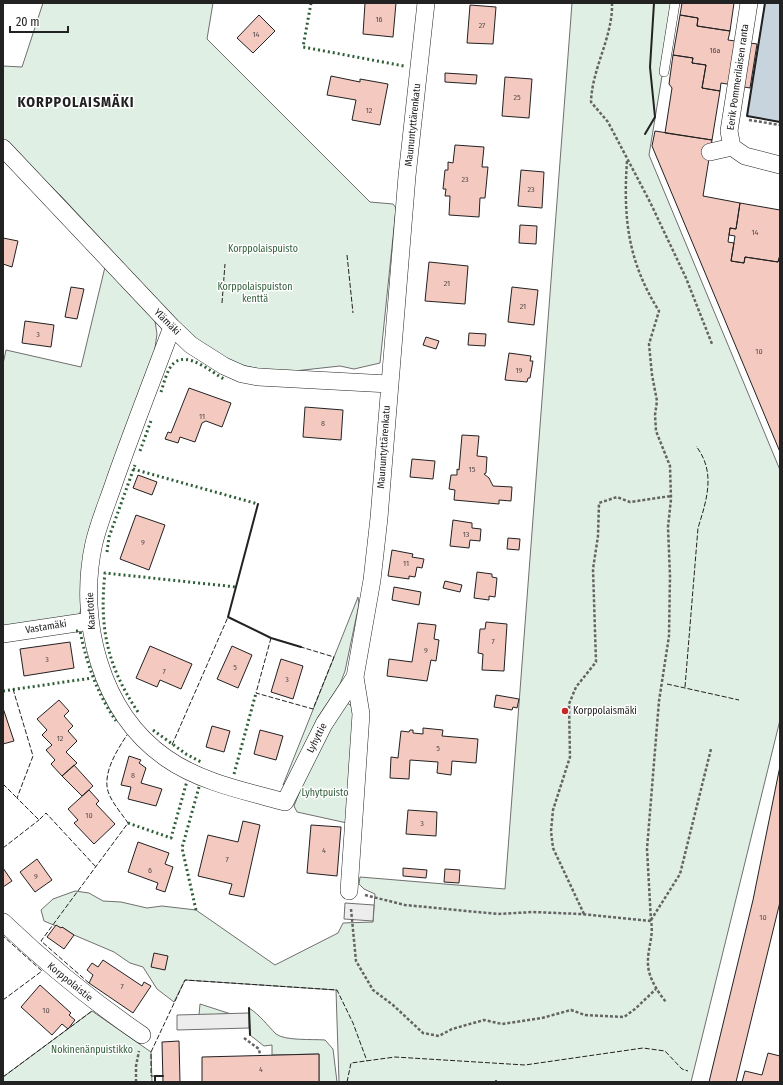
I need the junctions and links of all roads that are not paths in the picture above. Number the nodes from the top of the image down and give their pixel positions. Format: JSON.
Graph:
{"nodes":[{"id":1,"x":426,"y":3,"type":"edge"},
{"id":2,"x":675,"y":3,"type":"edge"},
{"id":3,"x":749,"y":3,"type":"edge"},
{"id":4,"x":664,"y":72,"type":"dead end"},
{"id":5,"x":732,"y":147,"type":"junction"},
{"id":6,"x":3,"y":148,"type":"edge"},
{"id":7,"x":710,"y":152,"type":"dead end"},
{"id":8,"x":780,"y":165,"type":"edge"},
{"id":9,"x":172,"y":327,"type":"junction"},
{"id":10,"x":389,"y":384,"type":"junction"},
{"id":11,"x":90,"y":621,"type":"junction"},
{"id":12,"x":3,"y":634,"type":"edge"},
{"id":13,"x":354,"y":677,"type":"junction"},
{"id":14,"x":285,"y":802,"type":"joint"},
{"id":15,"x":349,"y":891,"type":"road end"},
{"id":16,"x":3,"y":922,"type":"edge"},
{"id":17,"x":142,"y":1035,"type":"dead end"}],
"edges":[{"from":1,"to":10,"type":"street","name":"Maununtyttärenkatu"},
{"from":2,"to":4,"type":"lane"},
{"from":3,"to":5,"type":"street","name":"Eerik Pommerilaisen ranta"},
{"from":5,"to":7,"type":"street"},
{"from":5,"to":8,"type":"street"},
{"from":6,"to":9,"type":"street","name":"Ylämäki"},
{"from":9,"to":10,"type":"street","name":"Ylämäki"},
{"from":9,"to":11,"type":"street","name":"Kaartotie"},
{"from":10,"to":13,"type":"street","name":"Maununtyttärenkatu"},
{"from":11,"to":12,"type":"street","name":"Vastamäki"},
{"from":11,"to":14,"type":"street","name":"Kaartotie"},
{"from":13,"to":14,"type":"street","name":"Lyhyttie"},
{"from":13,"to":15,"type":"street","name":"Maununtyttärenkatu"},
{"from":16,"to":17,"type":"street","name":"Korppolaistie"}]}
